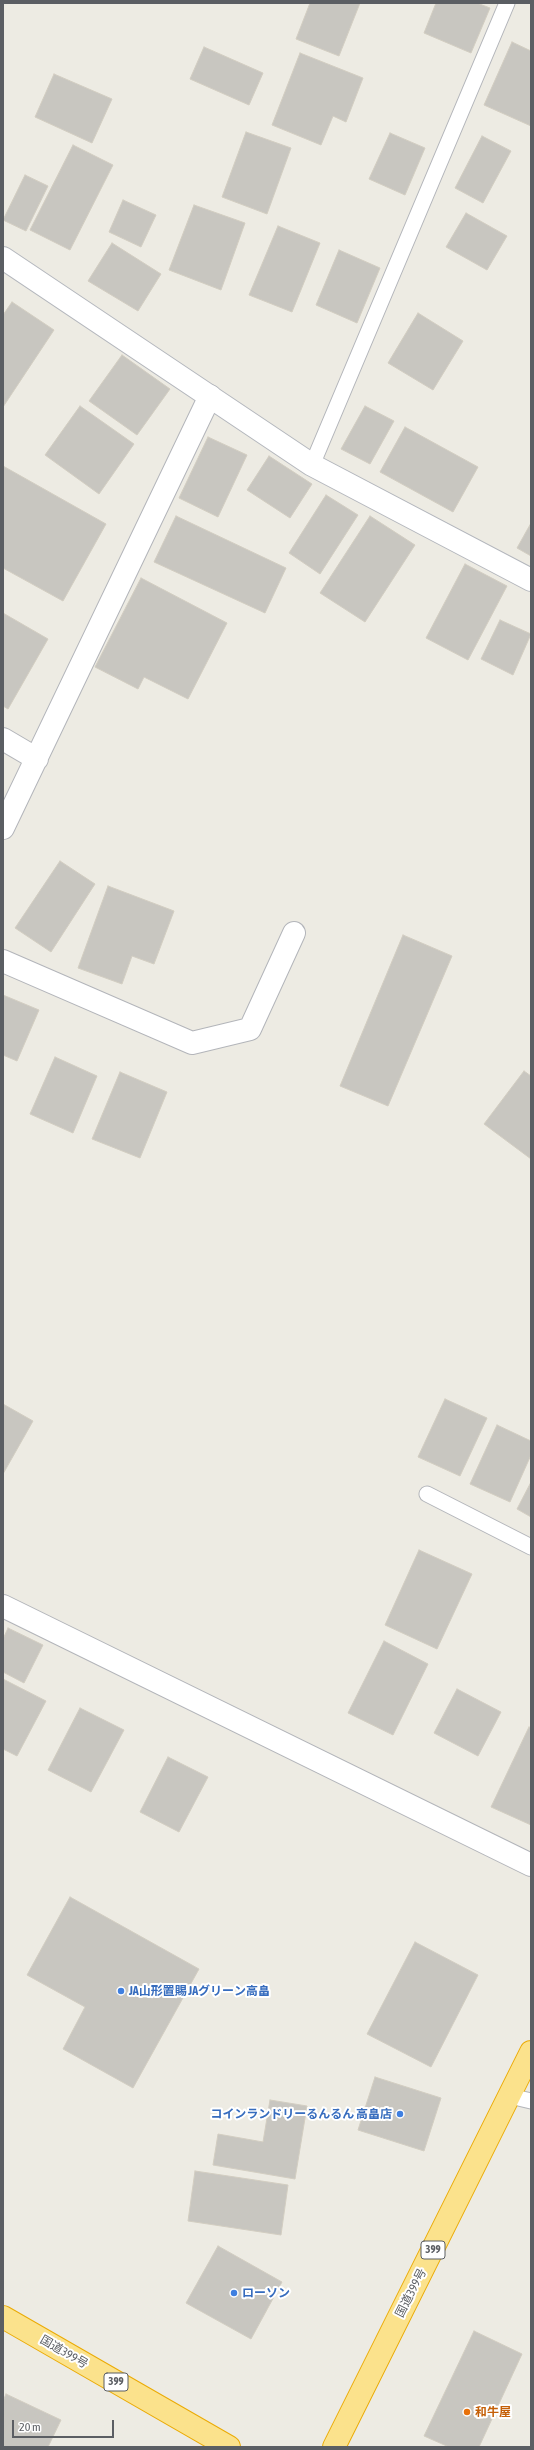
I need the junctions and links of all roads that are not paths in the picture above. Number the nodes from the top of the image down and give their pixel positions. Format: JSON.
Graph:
{"nodes":[{"id":1,"x":507,"y":3,"type":"edge"},
{"id":2,"x":3,"y":258,"type":"edge"},
{"id":3,"x":210,"y":396,"type":"junction"},
{"id":4,"x":312,"y":464,"type":"junction"},
{"id":5,"x":531,"y":580,"type":"edge"},
{"id":6,"x":3,"y":739,"type":"edge"},
{"id":7,"x":37,"y":758,"type":"junction"},
{"id":8,"x":3,"y":828,"type":"edge"},
{"id":9,"x":294,"y":934,"type":"dead end"},
{"id":10,"x":3,"y":961,"type":"edge"},
{"id":11,"x":427,"y":1494,"type":"dead end"},
{"id":12,"x":531,"y":1547,"type":"edge"},
{"id":13,"x":3,"y":1606,"type":"edge"},
{"id":14,"x":531,"y":1865,"type":"edge"},
{"id":15,"x":531,"y":2052,"type":"edge"},
{"id":16,"x":510,"y":2096,"type":"junction"},
{"id":17,"x":531,"y":2102,"type":"edge"},
{"id":18,"x":3,"y":2317,"type":"edge"},
{"id":19,"x":229,"y":2447,"type":"edge"},
{"id":20,"x":334,"y":2447,"type":"edge"}],
"edges":[{"from":1,"to":4,"type":"lane"},
{"from":2,"to":3,"type":"street"},
{"from":3,"to":4,"type":"street"},
{"from":3,"to":7,"type":"street"},
{"from":4,"to":5,"type":"street"},
{"from":6,"to":7,"type":"street"},
{"from":7,"to":8,"type":"street"},
{"from":9,"to":10,"type":"street"},
{"from":11,"to":12,"type":"lane"},
{"from":13,"to":14,"type":"street"},
{"from":15,"to":16,"type":"highway","name":"国道399号","number":"399"},
{"from":16,"to":17,"type":"lane"},
{"from":16,"to":20,"type":"highway","name":"国道399号","number":"399"},
{"from":18,"to":19,"type":"highway","name":"国道399号","number":"399"}]}
